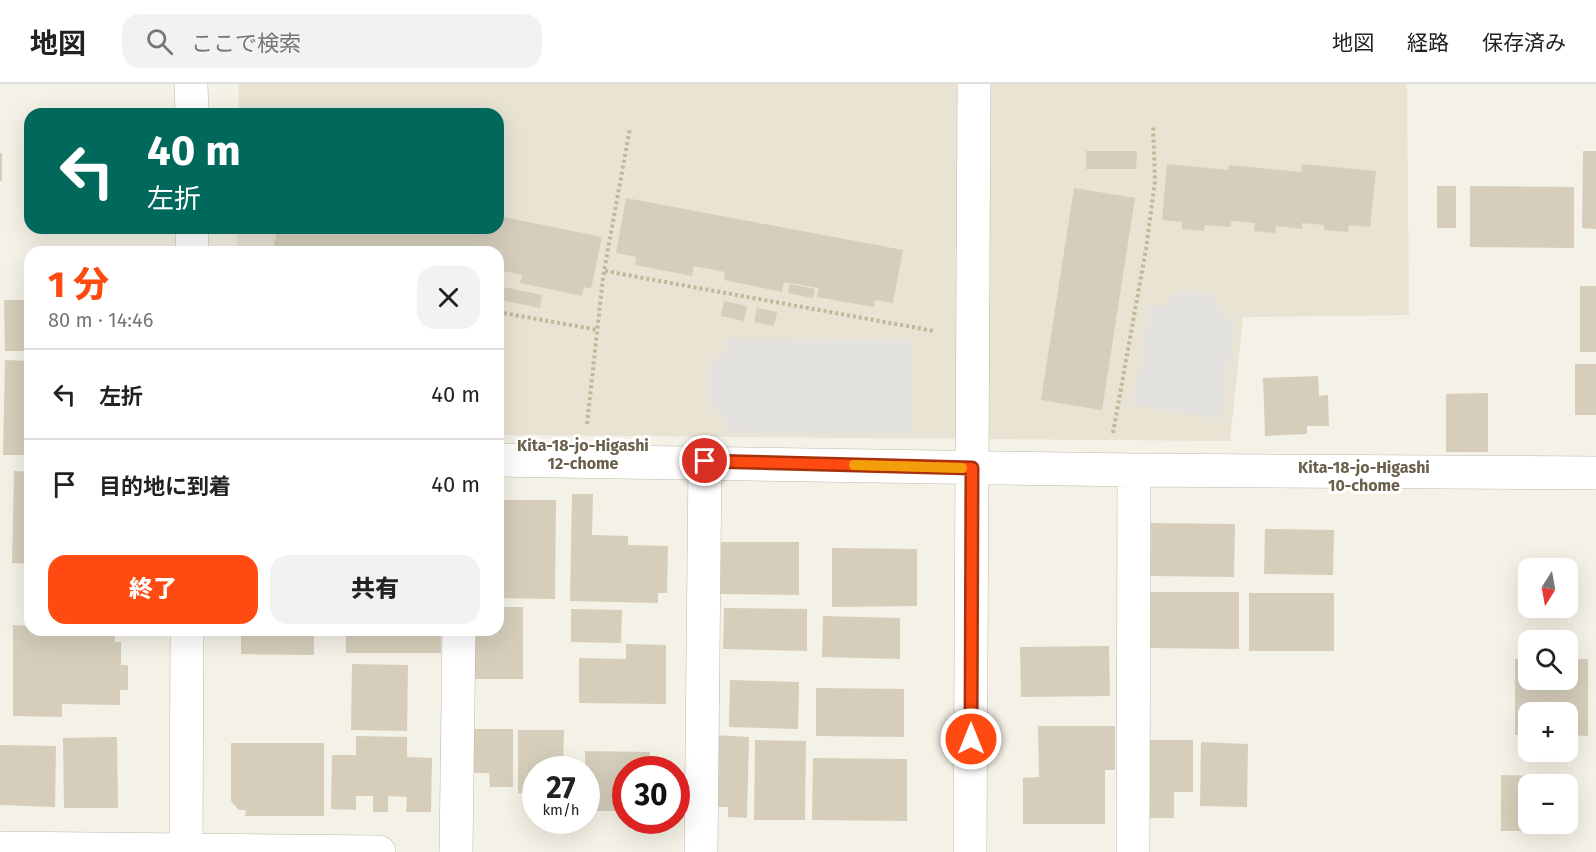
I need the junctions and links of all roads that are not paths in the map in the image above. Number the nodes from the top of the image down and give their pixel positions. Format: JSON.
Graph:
{"nodes":[{"id":1,"x":191,"y":84,"type":"edge"},
{"id":2,"x":974,"y":84,"type":"edge"},
{"id":3,"x":192,"y":108,"type":"edge"},
{"id":4,"x":504,"y":460,"type":"edge"},
{"id":5,"x":705,"y":461,"type":"junction"},
{"id":6,"x":972,"y":468,"type":"junction"},
{"id":7,"x":1134,"y":470,"type":"junction"},
{"id":8,"x":1596,"y":473,"type":"edge"},
{"id":9,"x":188,"y":636,"type":"edge"},
{"id":10,"x":459,"y":636,"type":"edge"},
{"id":11,"x":0,"y":848,"type":"edge"},
{"id":12,"x":186,"y":850,"type":"edge"},
{"id":13,"x":379,"y":852,"type":"edge"},
{"id":14,"x":456,"y":852,"type":"edge"},
{"id":15,"x":701,"y":852,"type":"edge"},
{"id":16,"x":970,"y":852,"type":"edge"},
{"id":17,"x":1133,"y":852,"type":"edge"}],
"edges":[{"from":1,"to":3,"type":"street"},
{"from":2,"to":6,"type":"street"},
{"from":4,"to":5,"type":"street"},
{"from":5,"to":6,"type":"street"},
{"from":5,"to":15,"type":"street"},
{"from":6,"to":7,"type":"street"},
{"from":6,"to":16,"type":"street"},
{"from":7,"to":8,"type":"street"},
{"from":7,"to":17,"type":"street"},
{"from":9,"to":12,"type":"street"},
{"from":10,"to":14,"type":"street"},
{"from":11,"to":12,"type":"street"},
{"from":12,"to":13,"type":"street"}]}
